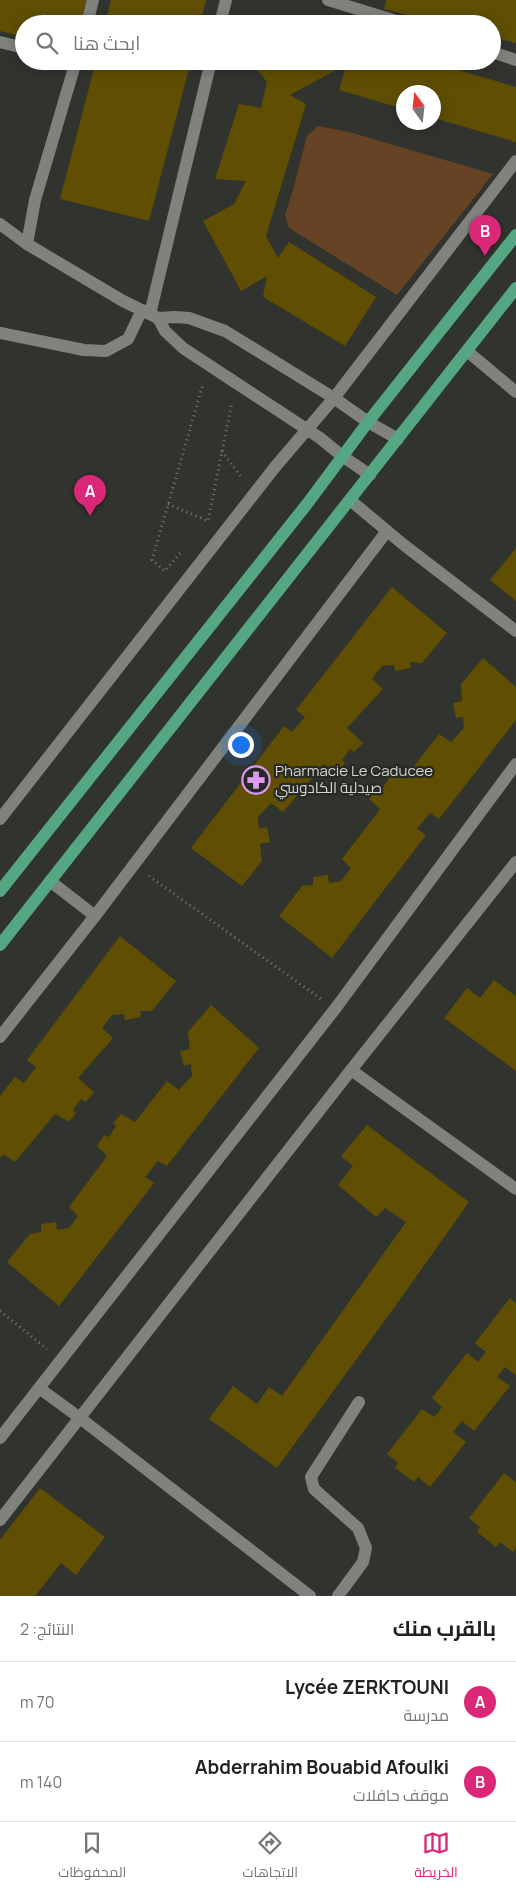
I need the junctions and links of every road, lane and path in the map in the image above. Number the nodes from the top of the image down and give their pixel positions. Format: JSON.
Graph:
{"nodes":[{"id":1,"x":93,"y":0,"type":"edge"},
{"id":2,"x":226,"y":0,"type":"edge"},
{"id":3,"x":328,"y":0,"type":"edge"},
{"id":4,"x":362,"y":4,"type":"edge"},
{"id":5,"x":89,"y":15,"type":"edge"},
{"id":6,"x":222,"y":15,"type":"edge"},
{"id":7,"x":386,"y":15,"type":"edge"},
{"id":8,"x":0,"y":42,"type":"edge"},
{"id":9,"x":15,"y":46,"type":"edge"},
{"id":10,"x":501,"y":55,"type":"edge"},
{"id":11,"x":516,"y":60,"type":"edge"},
{"id":12,"x":71,"y":70,"type":"edge"},
{"id":13,"x":209,"y":70,"type":"edge"},
{"id":14,"x":516,"y":161,"type":"edge"},
{"id":15,"x":0,"y":224,"type":"edge"},
{"id":16,"x":516,"y":235,"type":"edge"},
{"id":17,"x":27,"y":244,"type":"junction"},
{"id":18,"x":516,"y":288,"type":"edge"},
{"id":19,"x":150,"y":314,"type":"junction"},
{"id":20,"x":0,"y":333,"type":"edge"},
{"id":21,"x":467,"y":351,"type":"junction"},
{"id":22,"x":514,"y":385,"type":"edge"},
{"id":23,"x":211,"y":386,"type":"dead end"},
{"id":24,"x":334,"y":398,"type":"junction"},
{"id":25,"x":239,"y":404,"type":"dead end"},
{"id":26,"x":368,"y":422,"type":"junction"},
{"id":27,"x":307,"y":430,"type":"junction"},
{"id":28,"x":398,"y":439,"type":"junction"},
{"id":29,"x":222,"y":451,"type":"junction"},
{"id":30,"x":342,"y":456,"type":"junction"},
{"id":31,"x":250,"y":472,"type":"dead end"},
{"id":32,"x":370,"y":474,"type":"junction"},
{"id":33,"x":243,"y":479,"type":"junction"},
{"id":34,"x":237,"y":486,"type":"dead end"},
{"id":35,"x":350,"y":500,"type":"junction"},
{"id":36,"x":168,"y":504,"type":"junction"},
{"id":37,"x":214,"y":514,"type":"dead end"},
{"id":38,"x":208,"y":521,"type":"junction"},
{"id":39,"x":202,"y":528,"type":"dead end"},
{"id":40,"x":387,"y":531,"type":"junction"},
{"id":41,"x":183,"y":550,"type":"dead end"},
{"id":42,"x":516,"y":631,"type":"edge"},
{"id":43,"x":516,"y":764,"type":"edge"},
{"id":44,"x":0,"y":819,"type":"edge"},
{"id":45,"x":516,"y":862,"type":"edge"},
{"id":46,"x":134,"y":865,"type":"junction"},
{"id":47,"x":50,"y":881,"type":"junction"},
{"id":48,"x":0,"y":891,"type":"edge"},
{"id":49,"x":95,"y":916,"type":"junction"},
{"id":50,"x":0,"y":945,"type":"edge"},
{"id":51,"x":335,"y":1010,"type":"junction"},
{"id":52,"x":0,"y":1037,"type":"edge"},
{"id":53,"x":352,"y":1070,"type":"junction"},
{"id":54,"x":516,"y":1189,"type":"edge"},
{"id":55,"x":0,"y":1311,"type":"edge"},
{"id":56,"x":61,"y":1361,"type":"junction"},
{"id":57,"x":39,"y":1388,"type":"junction"},
{"id":58,"x":359,"y":1402,"type":"dead end"},
{"id":59,"x":80,"y":1418,"type":"junction"},
{"id":60,"x":0,"y":1438,"type":"edge"},
{"id":61,"x":0,"y":1520,"type":"edge"},
{"id":62,"x":310,"y":1596,"type":"edge"},
{"id":63,"x":338,"y":1596,"type":"edge"}],
"edges":[{"from":1,"to":5,"type":"street"},
{"from":2,"to":6,"type":"street"},
{"from":3,"to":4,"type":"street"},
{"from":4,"to":7,"type":"street"},
{"from":8,"to":9,"type":"street"},
{"from":10,"to":11,"type":"street"},
{"from":12,"to":17,"type":"street"},
{"from":13,"to":19,"type":"street"},
{"from":14,"to":24,"type":"street"},
{"from":15,"to":17,"type":"street"},
{"from":16,"to":26,"type":"main road"},
{"from":17,"to":19,"type":"street"},
{"from":18,"to":21,"type":"main road"},
{"from":19,"to":20,"type":"street"},
{"from":19,"to":24,"type":"street"},
{"from":19,"to":27,"type":"street"},
{"from":21,"to":22,"type":"street"},
{"from":21,"to":28,"type":"main road"},
{"from":23,"to":36,"type":"path"},
{"from":24,"to":26,"type":"street"},
{"from":24,"to":27,"type":"street"},
{"from":25,"to":29,"type":"path"},
{"from":26,"to":28,"type":"street"},
{"from":26,"to":30,"type":"main road"},
{"from":27,"to":30,"type":"street"},
{"from":27,"to":44,"type":"street"},
{"from":28,"to":32,"type":"main road"},
{"from":29,"to":33,"type":"path"},
{"from":29,"to":38,"type":"path"},
{"from":30,"to":32,"type":"street"},
{"from":30,"to":48,"type":"main road"},
{"from":31,"to":33,"type":"path"},
{"from":32,"to":35,"type":"main road"},
{"from":33,"to":34,"type":"path"},
{"from":35,"to":40,"type":"street"},
{"from":35,"to":47,"type":"main road"},
{"from":36,"to":38,"type":"path"},
{"from":36,"to":41,"type":"path"},
{"from":37,"to":38,"type":"path"},
{"from":38,"to":39,"type":"path"},
{"from":40,"to":42,"type":"street"},
{"from":40,"to":46,"type":"street"},
{"from":43,"to":51,"type":"street"},
{"from":45,"to":53,"type":"street"},
{"from":46,"to":49,"type":"street"},
{"from":46,"to":51,"type":"path"},
{"from":47,"to":49,"type":"street"},
{"from":47,"to":50,"type":"main road"},
{"from":49,"to":52,"type":"street"},
{"from":51,"to":56,"type":"street"},
{"from":53,"to":54,"type":"street"},
{"from":53,"to":59,"type":"street"},
{"from":55,"to":56,"type":"path"},
{"from":56,"to":57,"type":"street"},
{"from":57,"to":59,"type":"street"},
{"from":57,"to":60,"type":"street"},
{"from":58,"to":63,"type":"street"},
{"from":59,"to":61,"type":"street"},
{"from":59,"to":62,"type":"street"}]}
